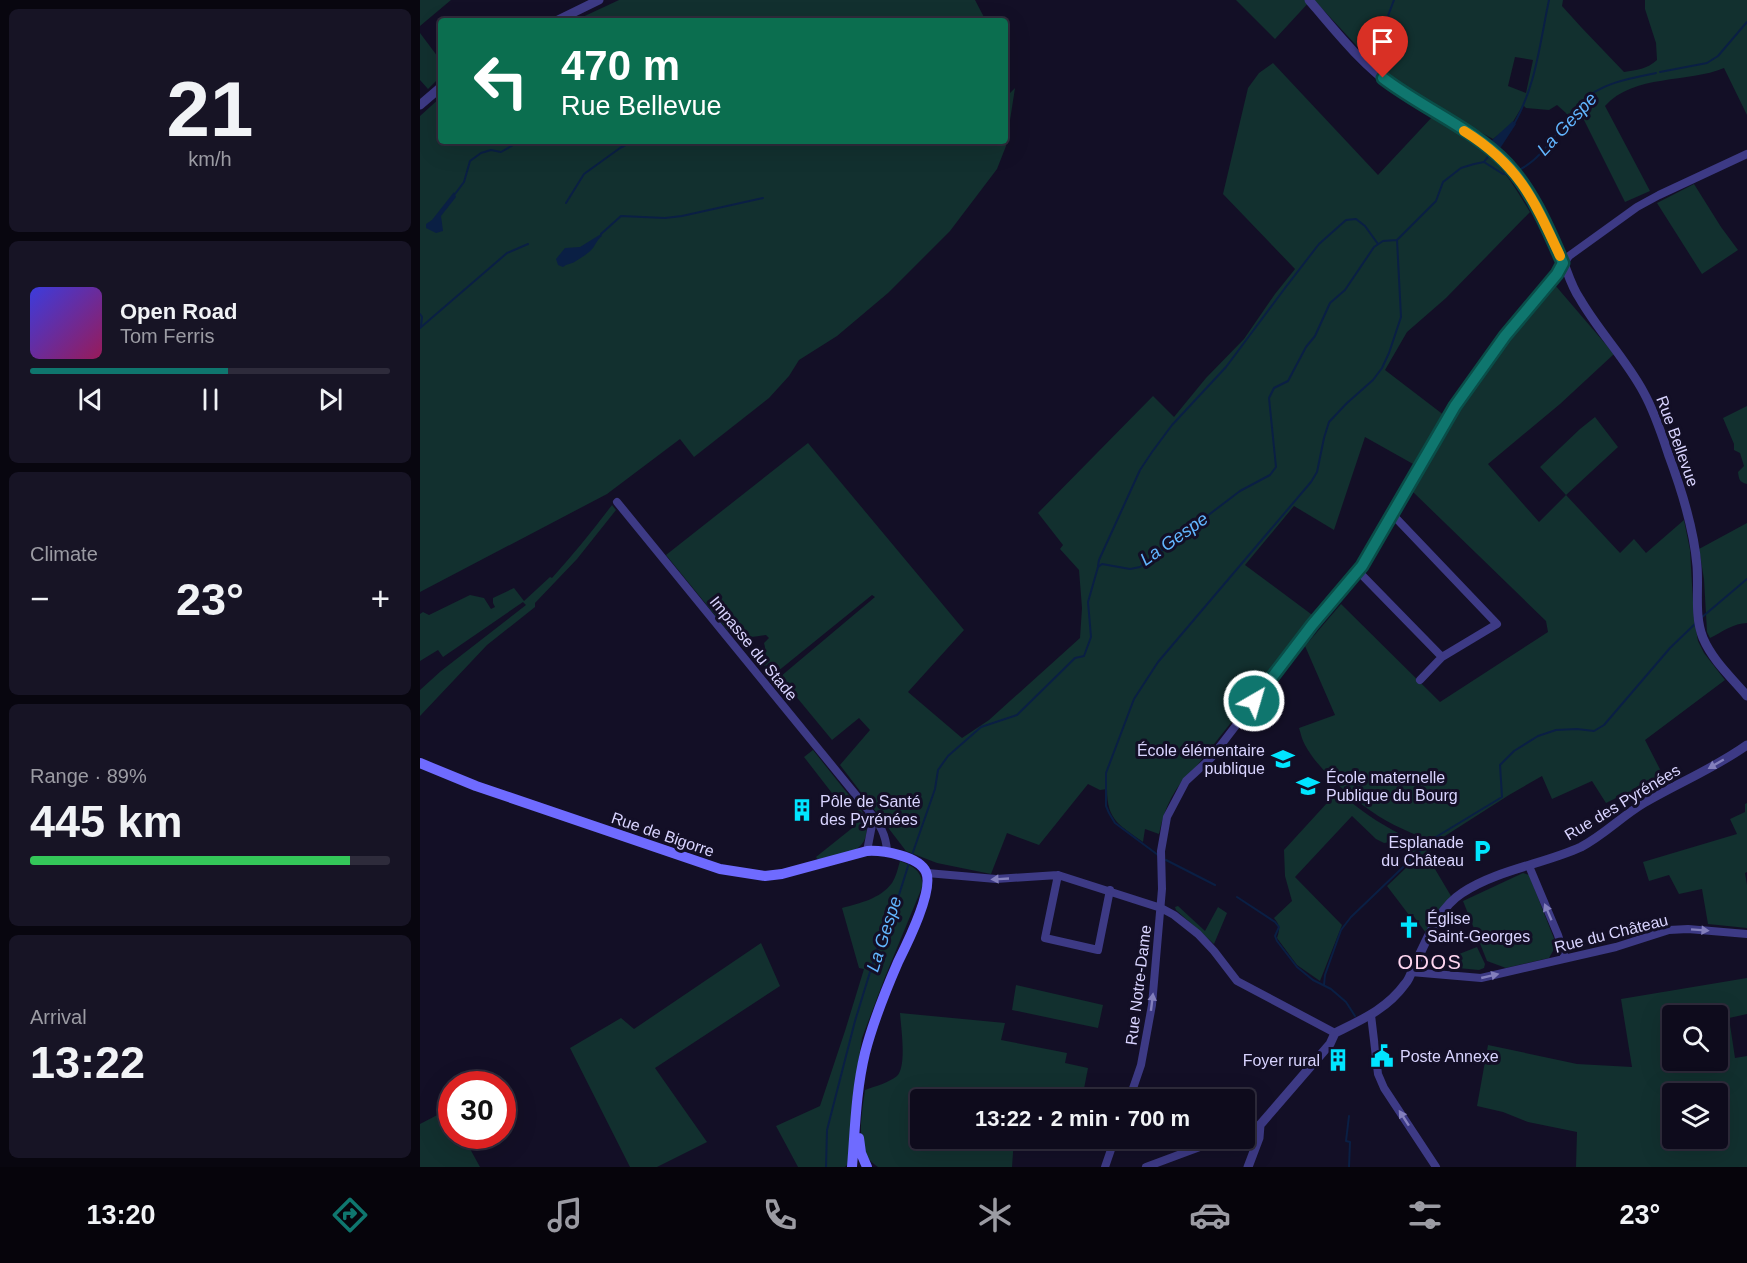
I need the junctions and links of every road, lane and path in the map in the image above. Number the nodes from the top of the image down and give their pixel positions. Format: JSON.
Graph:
{"nodes":[{"id":1,"x":599,"y":0,"type":"edge"},
{"id":2,"x":1309,"y":0,"type":"edge"},
{"id":3,"x":562,"y":18,"type":"edge"},
{"id":4,"x":438,"y":90,"type":"edge"},
{"id":5,"x":420,"y":105,"type":"edge"},
{"id":6,"x":1747,"y":154,"type":"edge"},
{"id":7,"x":1563,"y":263,"type":"junction"},
{"id":8,"x":617,"y":502,"type":"dead end"},
{"id":9,"x":1393,"y":515,"type":"junction"},
{"id":10,"x":1358,"y":571,"type":"junction"},
{"id":11,"x":1442,"y":657,"type":"junction"},
{"id":12,"x":1420,"y":680,"type":"dead end"},
{"id":13,"x":1747,"y":696,"type":"edge"},
{"id":14,"x":1747,"y":745,"type":"edge"},
{"id":15,"x":420,"y":763,"type":"edge"},
{"id":16,"x":869,"y":811,"type":"junction"},
{"id":17,"x":867,"y":851,"type":"junction"},
{"id":18,"x":887,"y":851,"type":"junction"},
{"id":19,"x":1529,"y":866,"type":"junction"},
{"id":20,"x":927,"y":873,"type":"junction"},
{"id":21,"x":1058,"y":875,"type":"junction"},
{"id":22,"x":1110,"y":890,"type":"junction"},
{"id":23,"x":1161,"y":908,"type":"junction"},
{"id":24,"x":1747,"y":934,"type":"edge"},
{"id":25,"x":1565,"y":958,"type":"junction"},
{"id":26,"x":1412,"y":972,"type":"junction"},
{"id":27,"x":1371,"y":1015,"type":"junction"},
{"id":28,"x":1335,"y":1033,"type":"junction"},
{"id":29,"x":1133,"y":1089,"type":"edge"},
{"id":30,"x":856,"y":1113,"type":"junction"},
{"id":31,"x":1260,"y":1125,"type":"junction"},
{"id":32,"x":1255,"y":1127,"type":"edge"},
{"id":33,"x":1111,"y":1149,"type":"edge"},
{"id":34,"x":1196,"y":1149,"type":"edge"},
{"id":35,"x":1156,"y":1165,"type":"edge"},
{"id":36,"x":852,"y":1167,"type":"edge"},
{"id":37,"x":867,"y":1167,"type":"edge"},
{"id":38,"x":1105,"y":1167,"type":"edge"},
{"id":39,"x":1146,"y":1167,"type":"edge"},
{"id":40,"x":1248,"y":1167,"type":"edge"},
{"id":41,"x":1436,"y":1167,"type":"edge"}],
"edges":[{"from":1,"to":3,"type":"street"},
{"from":2,"to":7,"type":"street","name":"Rue Bellevue"},
{"from":4,"to":5,"type":"street"},
{"from":6,"to":7,"type":"street","name":"Rue Notre-Dame"},
{"from":7,"to":9,"type":"street","name":"Rue Notre-Dame"},
{"from":7,"to":13,"type":"street","name":"Rue Bellevue"},
{"from":8,"to":16,"type":"street","name":"Impasse du Stade"},
{"from":9,"to":10,"type":"street","name":"Rue Notre-Dame"},
{"from":9,"to":11,"type":"street"},
{"from":10,"to":11,"type":"street"},
{"from":10,"to":23,"type":"street","name":"Rue Notre-Dame"},
{"from":11,"to":12,"type":"street"},
{"from":14,"to":19,"type":"street","name":"Rue des Pyrénées","one_way":true},
{"from":15,"to":17,"type":"main road","name":"Rue de Bigorre"},
{"from":16,"to":17,"type":"street"},
{"from":16,"to":18,"type":"street","name":"Impasse du Stade"},
{"from":17,"to":18,"type":"main road","name":"Rue de Bigorre"},
{"from":18,"to":20,"type":"main road","name":"Rue de Bigorre"},
{"from":25,"to":19,"type":"street","one_way":true},
{"from":19,"to":26,"type":"street","name":"Rue des Pyrénées"},
{"from":21,"to":20,"type":"street","one_way":true},
{"from":20,"to":30,"type":"main road"},
{"from":21,"to":22,"type":"street"},
{"from":21,"to":22,"type":"street"},
{"from":22,"to":23,"type":"street"},
{"from":23,"to":28,"type":"street"},
{"from":29,"to":23,"type":"street","name":"Rue Notre-Dame","one_way":true},
{"from":25,"to":24,"type":"street","name":"Rue du Château","one_way":true},
{"from":26,"to":25,"type":"street","name":"Rue du Château","one_way":true},
{"from":26,"to":27,"type":"street","name":"Rue des Pyrénées"},
{"from":27,"to":28,"type":"street","name":"Rue des Pyrénées"},
{"from":41,"to":27,"type":"street","one_way":true},
{"from":28,"to":31,"type":"street"},
{"from":30,"to":36,"type":"main road"},
{"from":30,"to":37,"type":"main road"},
{"from":31,"to":32,"type":"street"},
{"from":31,"to":40,"type":"street"},
{"from":33,"to":38,"type":"street"},
{"from":34,"to":35,"type":"street"},
{"from":35,"to":39,"type":"street"}]}
